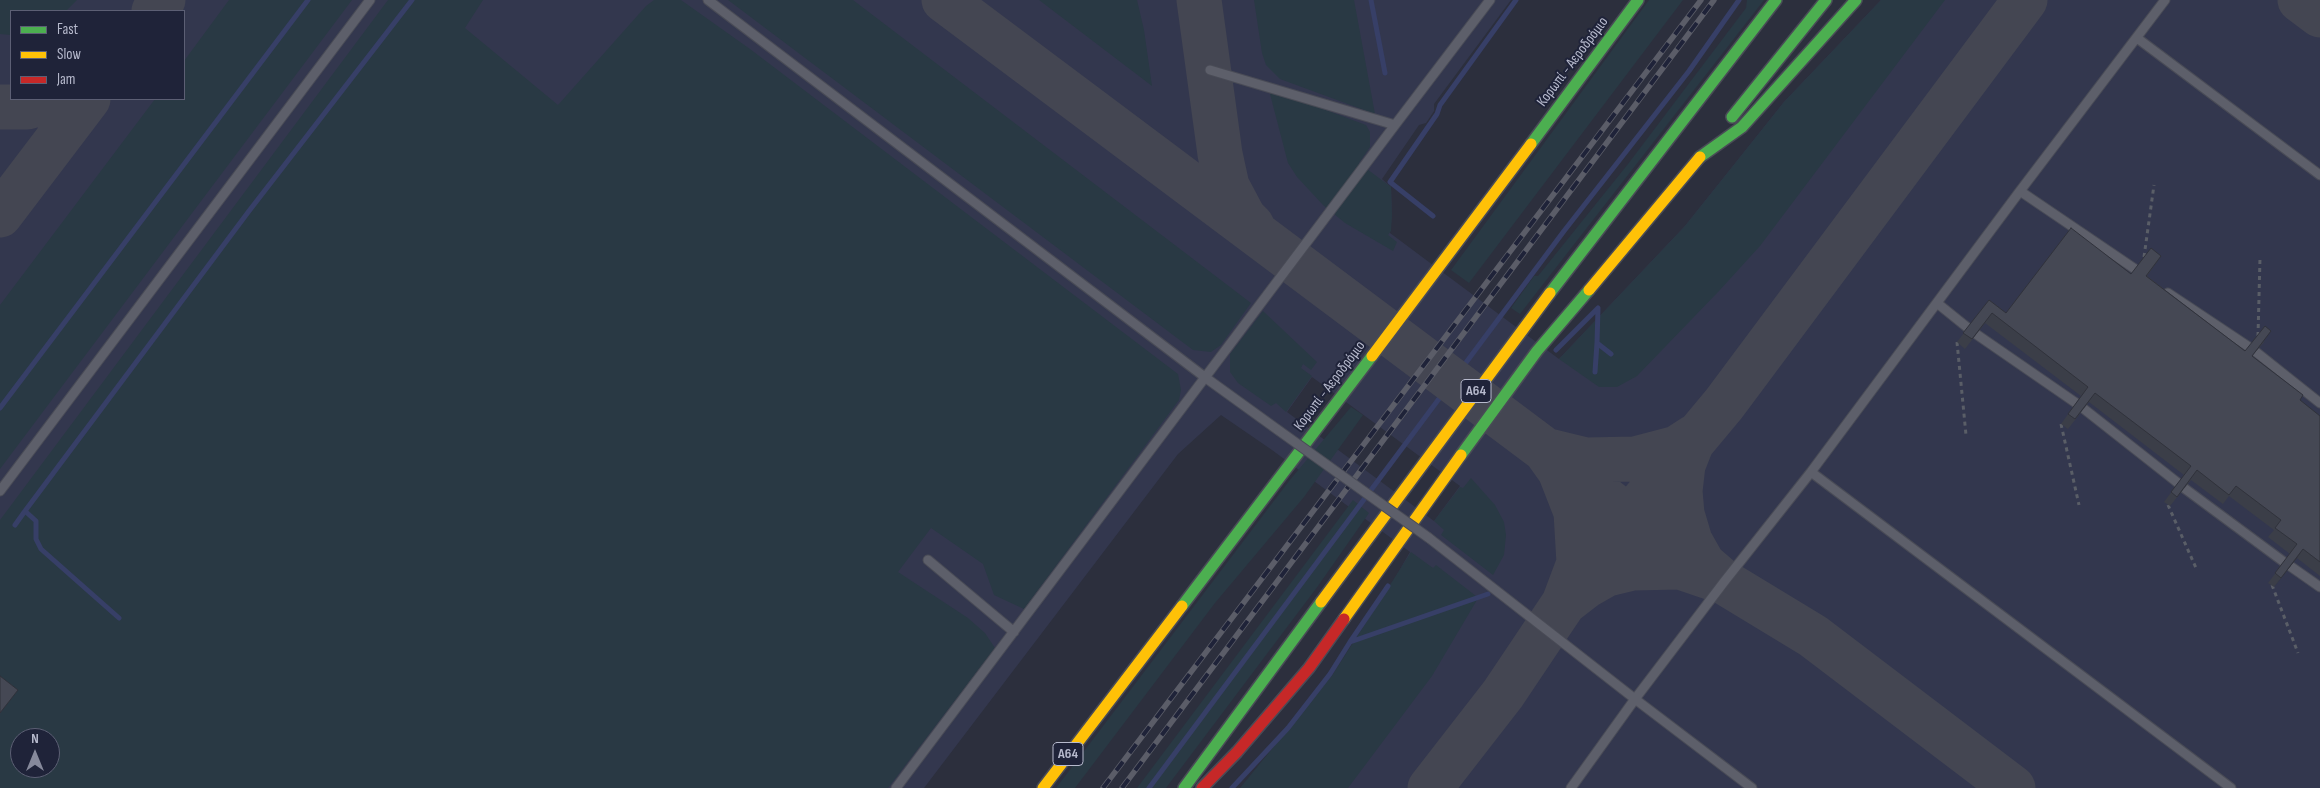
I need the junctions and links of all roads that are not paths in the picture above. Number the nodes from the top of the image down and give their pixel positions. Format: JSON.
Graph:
{"nodes":[{"id":1,"x":370,"y":0,"type":"edge"},
{"id":2,"x":708,"y":0,"type":"edge"},
{"id":3,"x":1490,"y":0,"type":"edge"},
{"id":4,"x":1638,"y":0,"type":"edge"},
{"id":5,"x":1776,"y":0,"type":"edge"},
{"id":6,"x":1826,"y":0,"type":"edge"},
{"id":7,"x":1856,"y":0,"type":"edge"},
{"id":8,"x":2165,"y":0,"type":"edge"},
{"id":9,"x":2137,"y":38,"type":"junction"},
{"id":10,"x":1210,"y":70,"type":"dead end"},
{"id":11,"x":1395,"y":126,"type":"junction"},
{"id":12,"x":1700,"y":157,"type":"junction"},
{"id":13,"x":2320,"y":176,"type":"edge"},
{"id":14,"x":2020,"y":191,"type":"junction"},
{"id":15,"x":2135,"y":269,"type":"edge"},
{"id":16,"x":2161,"y":288,"type":"edge"},
{"id":17,"x":1937,"y":303,"type":"junction"},
{"id":18,"x":1968,"y":328,"type":"edge"},
{"id":19,"x":1976,"y":334,"type":"edge"},
{"id":20,"x":1206,"y":378,"type":"junction"},
{"id":21,"x":2320,"y":403,"type":"edge"},
{"id":22,"x":1811,"y":472,"type":"junction"},
{"id":23,"x":0,"y":491,"type":"edge"},
{"id":24,"x":928,"y":560,"type":"dead end"},
{"id":25,"x":2320,"y":588,"type":"edge"},
{"id":26,"x":1014,"y":632,"type":"junction"},
{"id":27,"x":1635,"y":699,"type":"junction"},
{"id":28,"x":896,"y":788,"type":"edge"},
{"id":29,"x":1043,"y":788,"type":"edge"},
{"id":30,"x":1184,"y":788,"type":"edge"},
{"id":31,"x":1202,"y":788,"type":"edge"},
{"id":32,"x":1571,"y":788,"type":"edge"},
{"id":33,"x":1752,"y":788,"type":"edge"},
{"id":34,"x":2231,"y":788,"type":"edge"}],
"edges":[{"from":1,"to":23,"type":"lane"},
{"from":2,"to":20,"type":"lane"},
{"from":3,"to":11,"type":"lane"},
{"from":4,"to":29,"type":"main road","name":"Κορωπί - Αεροδρόμιο","number":"Α64"},
{"from":5,"to":30,"type":"main road","number":"Α64"},
{"from":6,"to":12,"type":"main road"},
{"from":7,"to":12,"type":"main road"},
{"from":8,"to":9,"type":"lane"},
{"from":9,"to":13,"type":"lane"},
{"from":9,"to":14,"type":"lane"},
{"from":10,"to":11,"type":"lane"},
{"from":11,"to":20,"type":"lane"},
{"from":12,"to":31,"type":"main road"},
{"from":14,"to":15,"type":"lane"},
{"from":14,"to":17,"type":"lane"},
{"from":16,"to":21,"type":"lane"},
{"from":17,"to":18,"type":"lane"},
{"from":17,"to":22,"type":"lane"},
{"from":19,"to":25,"type":"lane"},
{"from":20,"to":26,"type":"lane"},
{"from":20,"to":27,"type":"lane","bridge":true},
{"from":22,"to":27,"type":"lane"},
{"from":22,"to":34,"type":"lane"},
{"from":24,"to":26,"type":"lane"},
{"from":26,"to":28,"type":"lane"},
{"from":27,"to":32,"type":"lane"},
{"from":27,"to":33,"type":"lane"}]}
